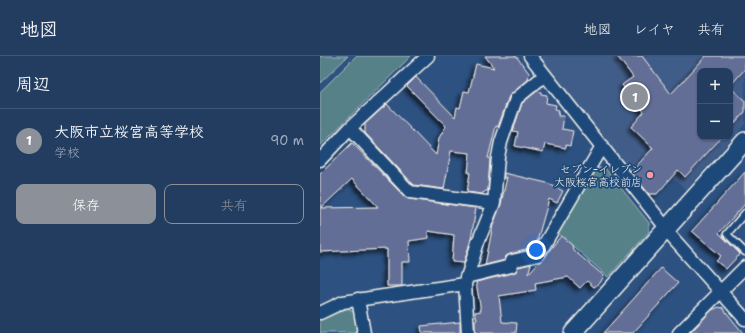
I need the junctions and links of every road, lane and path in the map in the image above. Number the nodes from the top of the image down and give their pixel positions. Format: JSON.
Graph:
{"nodes":[{"id":1,"x":428,"y":56,"type":"edge"},
{"id":2,"x":530,"y":56,"type":"edge"},
{"id":3,"x":545,"y":75,"type":"junction"},
{"id":4,"x":350,"y":128,"type":"junction"},
{"id":5,"x":745,"y":141,"type":"edge"},
{"id":6,"x":602,"y":146,"type":"junction"},
{"id":7,"x":320,"y":160,"type":"edge"},
{"id":8,"x":494,"y":203,"type":"junction"},
{"id":9,"x":745,"y":213,"type":"edge"},
{"id":10,"x":667,"y":229,"type":"junction"},
{"id":11,"x":745,"y":252,"type":"edge"},
{"id":12,"x":745,"y":267,"type":"edge"},
{"id":13,"x":466,"y":281,"type":"junction"},
{"id":14,"x":720,"y":292,"type":"junction"},
{"id":15,"x":358,"y":299,"type":"junction"},
{"id":16,"x":320,"y":313,"type":"edge"},
{"id":17,"x":745,"y":319,"type":"edge"},
{"id":18,"x":364,"y":333,"type":"edge"},
{"id":19,"x":468,"y":333,"type":"edge"},
{"id":20,"x":573,"y":333,"type":"edge"},
{"id":21,"x":679,"y":333,"type":"edge"}],
"edges":[{"from":1,"to":4,"type":"street"},
{"from":2,"to":3,"type":"street"},
{"from":3,"to":6,"type":"street"},
{"from":3,"to":8,"type":"street"},
{"from":4,"to":7,"type":"street"},
{"from":4,"to":8,"type":"street"},
{"from":5,"to":10,"type":"street"},
{"from":6,"to":10,"type":"street"},
{"from":6,"to":13,"type":"street"},
{"from":8,"to":13,"type":"street"},
{"from":9,"to":11,"type":"lane"},
{"from":10,"to":14,"type":"street"},
{"from":10,"to":20,"type":"street"},
{"from":12,"to":14,"type":"street"},
{"from":13,"to":15,"type":"street"},
{"from":13,"to":19,"type":"street"},
{"from":14,"to":17,"type":"street"},
{"from":14,"to":21,"type":"street"},
{"from":15,"to":16,"type":"street"},
{"from":15,"to":18,"type":"street"}]}
